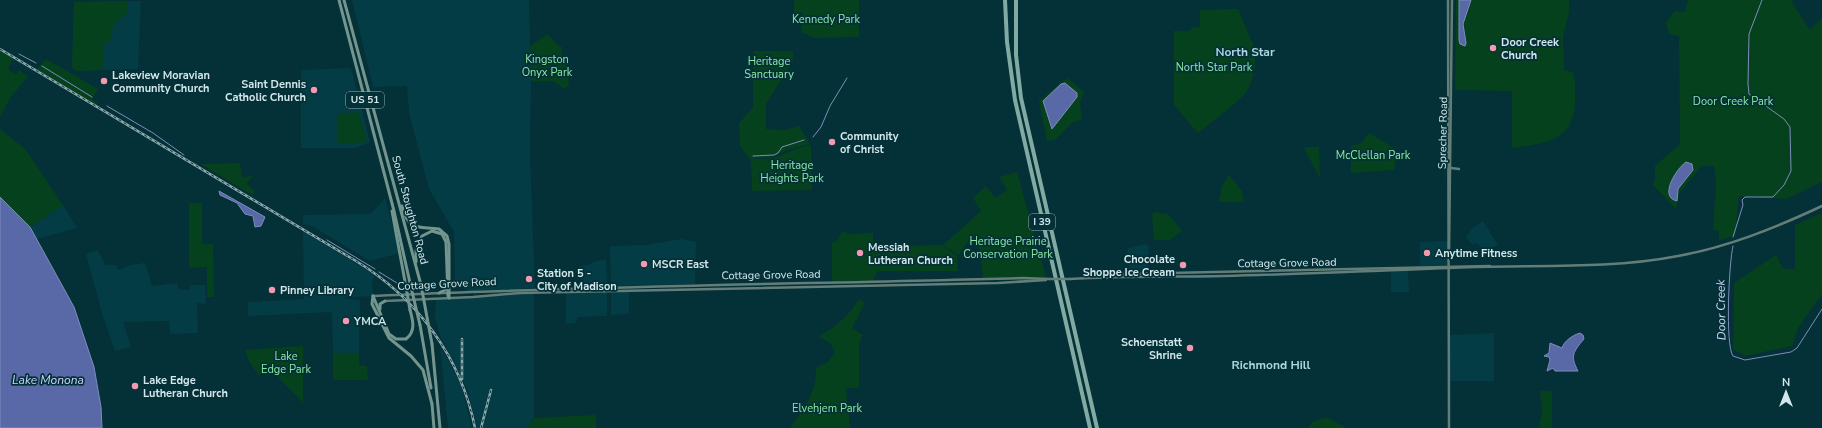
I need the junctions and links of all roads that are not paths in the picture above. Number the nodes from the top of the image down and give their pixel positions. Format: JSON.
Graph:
{"nodes":[{"id":1,"x":339,"y":0,"type":"edge"},
{"id":2,"x":344,"y":0,"type":"edge"},
{"id":3,"x":1006,"y":0,"type":"edge"},
{"id":4,"x":1016,"y":0,"type":"edge"},
{"id":5,"x":1448,"y":0,"type":"edge"},
{"id":6,"x":1452,"y":0,"type":"edge"},
{"id":7,"x":347,"y":11,"type":"junction"},
{"id":8,"x":342,"y":12,"type":"junction"},
{"id":9,"x":384,"y":145,"type":"junction"},
{"id":10,"x":1451,"y":168,"type":"junction"},
{"id":11,"x":1459,"y":170,"type":"dead end"},
{"id":12,"x":388,"y":187,"type":"junction"},
{"id":13,"x":1822,"y":206,"type":"edge"},
{"id":14,"x":1393,"y":267,"type":"junction"},
{"id":15,"x":1448,"y":267,"type":"junction"},
{"id":16,"x":1393,"y":271,"type":"junction"},
{"id":17,"x":418,"y":274,"type":"junction"},
{"id":18,"x":448,"y":278,"type":"junction"},
{"id":19,"x":1077,"y":278,"type":"junction"},
{"id":20,"x":1050,"y":279,"type":"junction"},
{"id":21,"x":449,"y":292,"type":"junction"},
{"id":22,"x":439,"y":293,"type":"junction"},
{"id":23,"x":373,"y":296,"type":"junction"},
{"id":24,"x":449,"y":298,"type":"junction"},
{"id":25,"x":385,"y":301,"type":"joint"},
{"id":26,"x":382,"y":319,"type":"junction"},
{"id":27,"x":432,"y":404,"type":"junction"},
{"id":28,"x":434,"y":428,"type":"edge"},
{"id":29,"x":440,"y":428,"type":"edge"},
{"id":30,"x":1090,"y":428,"type":"edge"},
{"id":31,"x":1097,"y":428,"type":"edge"},
{"id":32,"x":1449,"y":428,"type":"edge"}],
"edges":[{"from":1,"to":8,"type":"main road","name":"South Stoughton Road","number":"US 51"},
{"from":2,"to":7,"type":"main road","name":"South Stoughton Road","number":"US 51"},
{"from":3,"to":30,"type":"highway","number":"I 39"},
{"from":4,"to":31,"type":"highway","number":"I 39"},
{"from":5,"to":15,"type":"main road","name":"Sprecher Road"},
{"from":6,"to":10,"type":"main road","name":"Sprecher Road"},
{"from":7,"to":8,"type":"main road"},
{"from":7,"to":9,"type":"main road","name":"South Stoughton Road","number":"US 51"},
{"from":8,"to":12,"type":"main road","name":"South Stoughton Road","number":"US 51"},
{"from":9,"to":17,"type":"main road","name":"South Stoughton Road","number":"US 51"},
{"from":9,"to":21,"type":"main road"},
{"from":10,"to":11,"type":"main road"},
{"from":10,"to":15,"type":"main road","name":"Sprecher Road"},
{"from":12,"to":26,"type":"main road","bridge":true},
{"from":12,"to":27,"type":"main road","name":"South Stoughton Road","number":"US 51","bridge":true},
{"from":13,"to":15,"type":"main road","name":"Cottage Grove Road"},
{"from":14,"to":15,"type":"main road","name":"Cottage Grove Road"},
{"from":14,"to":16,"type":"main road"},
{"from":14,"to":19,"type":"main road","name":"Cottage Grove Road"},
{"from":15,"to":16,"type":"main road","name":"Cottage Grove Road"},
{"from":15,"to":32,"type":"main road","name":"Sprecher Road"},
{"from":16,"to":19,"type":"main road","name":"Cottage Grove Road"},
{"from":17,"to":18,"type":"main road"},
{"from":17,"to":29,"type":"main road","name":"South Stoughton Road","number":"US 51","bridge":true},
{"from":18,"to":21,"type":"main road"},
{"from":18,"to":22,"type":"main road"},
{"from":19,"to":20,"type":"main road","name":"Cottage Grove Road","bridge":true},
{"from":20,"to":21,"type":"main road","name":"Cottage Grove Road"},
{"from":20,"to":24,"type":"main road","name":"Cottage Grove Road"},
{"from":21,"to":22,"type":"main road","name":"Cottage Grove Road"},
{"from":21,"to":24,"type":"main road"},
{"from":22,"to":23,"type":"main road","name":"Cottage Grove Road"},
{"from":23,"to":26,"type":"main road"},
{"from":23,"to":27,"type":"main road"},
{"from":24,"to":25,"type":"main road","name":"Cottage Grove Road"},
{"from":25,"to":26,"type":"main road"},
{"from":27,"to":28,"type":"main road","name":"South Stoughton Road","number":"US 51"}]}
